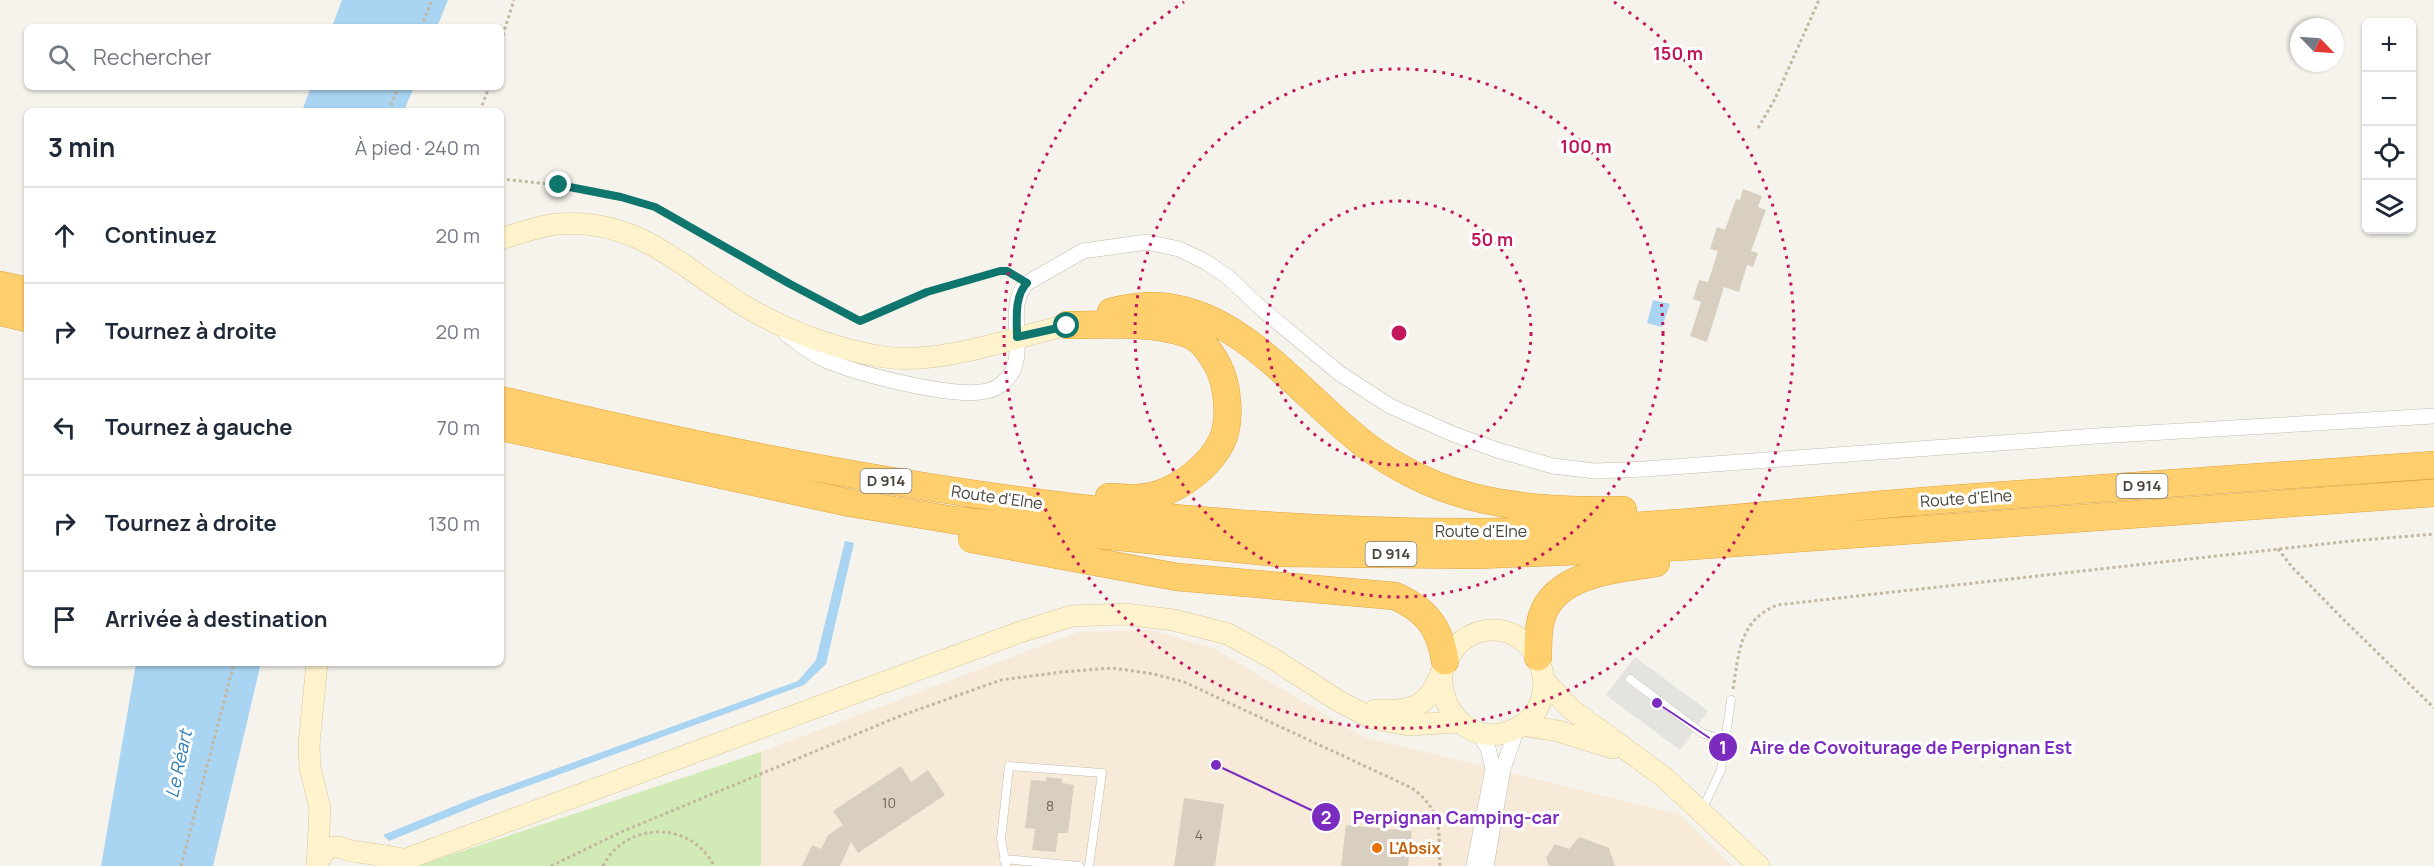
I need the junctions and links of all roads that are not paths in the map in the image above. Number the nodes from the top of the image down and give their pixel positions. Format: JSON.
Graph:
{"nodes":[{"id":1,"x":504,"y":238,"type":"edge"},
{"id":2,"x":0,"y":285,"type":"edge"},
{"id":3,"x":24,"y":290,"type":"edge"},
{"id":4,"x":747,"y":308,"type":"junction"},
{"id":5,"x":0,"y":314,"type":"edge"},
{"id":6,"x":24,"y":318,"type":"edge"},
{"id":7,"x":1067,"y":326,"type":"junction"},
{"id":8,"x":1017,"y":337,"type":"junction"},
{"id":9,"x":504,"y":399,"type":"edge"},
{"id":10,"x":504,"y":399,"type":"edge"},
{"id":11,"x":2434,"y":416,"type":"edge"},
{"id":12,"x":504,"y":428,"type":"edge"},
{"id":13,"x":665,"y":464,"type":"junction"},
{"id":14,"x":2434,"y":465,"type":"edge"},
{"id":15,"x":2434,"y":494,"type":"edge"},
{"id":16,"x":2290,"y":503,"type":"junction"},
{"id":17,"x":1851,"y":508,"type":"junction"},
{"id":18,"x":317,"y":666,"type":"edge"},
{"id":19,"x":1444,"y":666,"type":"junction"},
{"id":20,"x":1541,"y":668,"type":"junction"},
{"id":21,"x":1630,"y":679,"type":"dead end"},
{"id":22,"x":1337,"y":700,"type":"junction"},
{"id":23,"x":1731,"y":700,"type":"road end"},
{"id":24,"x":1459,"y":722,"type":"junction"},
{"id":25,"x":1519,"y":727,"type":"junction"},
{"id":26,"x":1478,"y":732,"type":"junction"},
{"id":27,"x":1725,"y":741,"type":"junction"},
{"id":28,"x":1642,"y":760,"type":"junction"},
{"id":29,"x":320,"y":809,"type":"junction"},
{"id":30,"x":1701,"y":811,"type":"junction"},
{"id":31,"x":353,"y":855,"type":"edge"},
{"id":32,"x":394,"y":862,"type":"edge"},
{"id":33,"x":1005,"y":863,"type":"edge"},
{"id":34,"x":317,"y":864,"type":"edge"},
{"id":35,"x":1079,"y":866,"type":"edge"},
{"id":36,"x":1089,"y":866,"type":"edge"},
{"id":37,"x":1474,"y":866,"type":"edge"},
{"id":38,"x":1486,"y":866,"type":"edge"},
{"id":39,"x":1759,"y":866,"type":"edge"}],
"edges":[{"from":1,"to":4,"type":"main road"},
{"from":2,"to":3,"type":"highway"},
{"from":4,"to":8,"type":"main road"},
{"from":4,"to":8,"type":"street"},
{"from":5,"to":6,"type":"highway"},
{"from":7,"to":8,"type":"main road"},
{"from":7,"to":9,"type":"highway"},
{"from":7,"to":17,"type":"highway"},
{"from":8,"to":11,"type":"street"},
{"from":10,"to":17,"type":"highway","name":"Route d'Elne","number":"D 914"},
{"from":12,"to":13,"type":"highway","name":"Route d'Elne","number":"D 914"},
{"from":13,"to":16,"type":"highway","name":"Route d'Elne","number":"D 914"},
{"from":13,"to":19,"type":"highway"},
{"from":14,"to":17,"type":"highway","name":"Route d'Elne","number":"D 914"},
{"from":15,"to":16,"type":"highway","name":"Route d'Elne","number":"D 914"},
{"from":16,"to":20,"type":"highway"},
{"from":18,"to":29,"type":"main road"},
{"from":19,"to":20,"type":"main road"},
{"from":19,"to":22,"type":"main road"},
{"from":19,"to":24,"type":"main road"},
{"from":20,"to":25,"type":"main road"},
{"from":20,"to":28,"type":"main road"},
{"from":21,"to":27,"type":"lane"},
{"from":22,"to":24,"type":"main road"},
{"from":22,"to":32,"type":"main road"},
{"from":23,"to":27,"type":"lane"},
{"from":24,"to":26,"type":"main road"},
{"from":25,"to":26,"type":"main road"},
{"from":25,"to":28,"type":"main road"},
{"from":25,"to":38,"type":"street"},
{"from":26,"to":37,"type":"street"},
{"from":27,"to":30,"type":"lane"},
{"from":28,"to":30,"type":"main road"},
{"from":29,"to":31,"type":"main road"},
{"from":29,"to":34,"type":"main road"},
{"from":30,"to":39,"type":"main road"},
{"from":31,"to":32,"type":"main road"},
{"from":31,"to":34,"type":"main road"},
{"from":33,"to":35,"type":"lane"},
{"from":33,"to":36,"type":"lane"}]}
